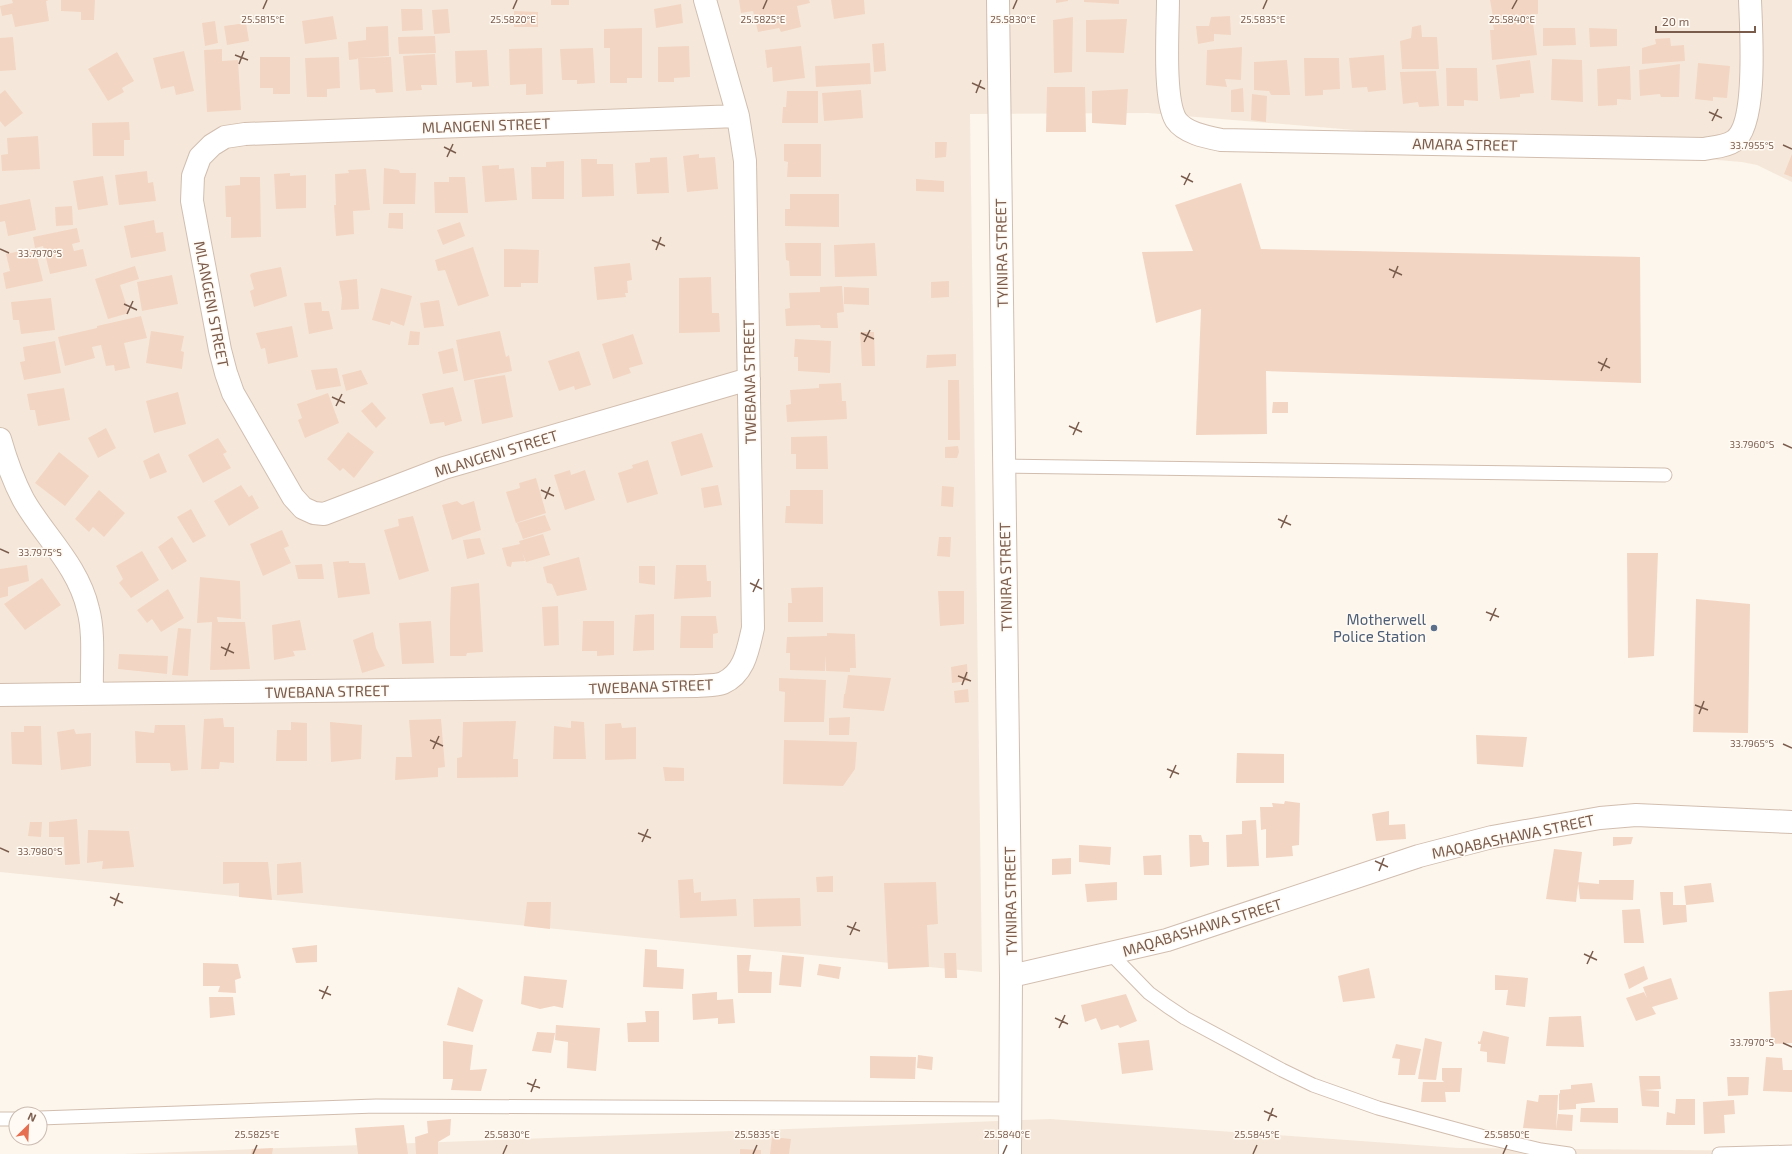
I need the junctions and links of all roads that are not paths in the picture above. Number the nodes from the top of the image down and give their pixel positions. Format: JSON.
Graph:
{"nodes":[{"id":1,"x":705,"y":0,"type":"edge"},
{"id":2,"x":998,"y":0,"type":"edge"},
{"id":3,"x":1168,"y":0,"type":"edge"},
{"id":4,"x":1750,"y":0,"type":"edge"},
{"id":5,"x":738,"y":116,"type":"junction"},
{"id":6,"x":749,"y":379,"type":"junction"},
{"id":7,"x":0,"y":439,"type":"edge"},
{"id":8,"x":1003,"y":466,"type":"junction"},
{"id":9,"x":1665,"y":474,"type":"dead end"},
{"id":10,"x":92,"y":694,"type":"junction"},
{"id":11,"x":0,"y":695,"type":"edge"},
{"id":12,"x":1792,"y":822,"type":"edge"},
{"id":13,"x":1111,"y":954,"type":"junction"},
{"id":14,"x":1011,"y":976,"type":"junction"},
{"id":15,"x":1010,"y":1109,"type":"junction"},
{"id":16,"x":48,"y":1118,"type":"edge"},
{"id":17,"x":1792,"y":1152,"type":"edge"},
{"id":18,"x":1010,"y":1154,"type":"edge"},
{"id":19,"x":1569,"y":1154,"type":"edge"},
{"id":20,"x":1719,"y":1154,"type":"edge"}],
"edges":[{"from":1,"to":5,"type":"street","name":"TWEBANA STREET"},
{"from":2,"to":8,"type":"street","name":"TYINIRA STREET"},
{"from":3,"to":4,"type":"street","name":"AMARA STREET"},
{"from":5,"to":6,"type":"street","name":"TWEBANA STREET"},
{"from":5,"to":6,"type":"street","name":"MLANGENI STREET"},
{"from":6,"to":10,"type":"street","name":"TWEBANA STREET"},
{"from":7,"to":10,"type":"street"},
{"from":8,"to":9,"type":"lane"},
{"from":8,"to":14,"type":"street","name":"TYINIRA STREET"},
{"from":10,"to":11,"type":"street","name":"TWEBANA STREET"},
{"from":12,"to":13,"type":"street","name":"MAQABASHAWA STREET"},
{"from":13,"to":14,"type":"street","name":"MAQABASHAWA STREET"},
{"from":13,"to":19,"type":"lane"},
{"from":14,"to":15,"type":"street","name":"TYINIRA STREET"},
{"from":15,"to":16,"type":"lane"},
{"from":15,"to":18,"type":"street","name":"TYINIRA STREET"},
{"from":17,"to":20,"type":"lane"}]}
